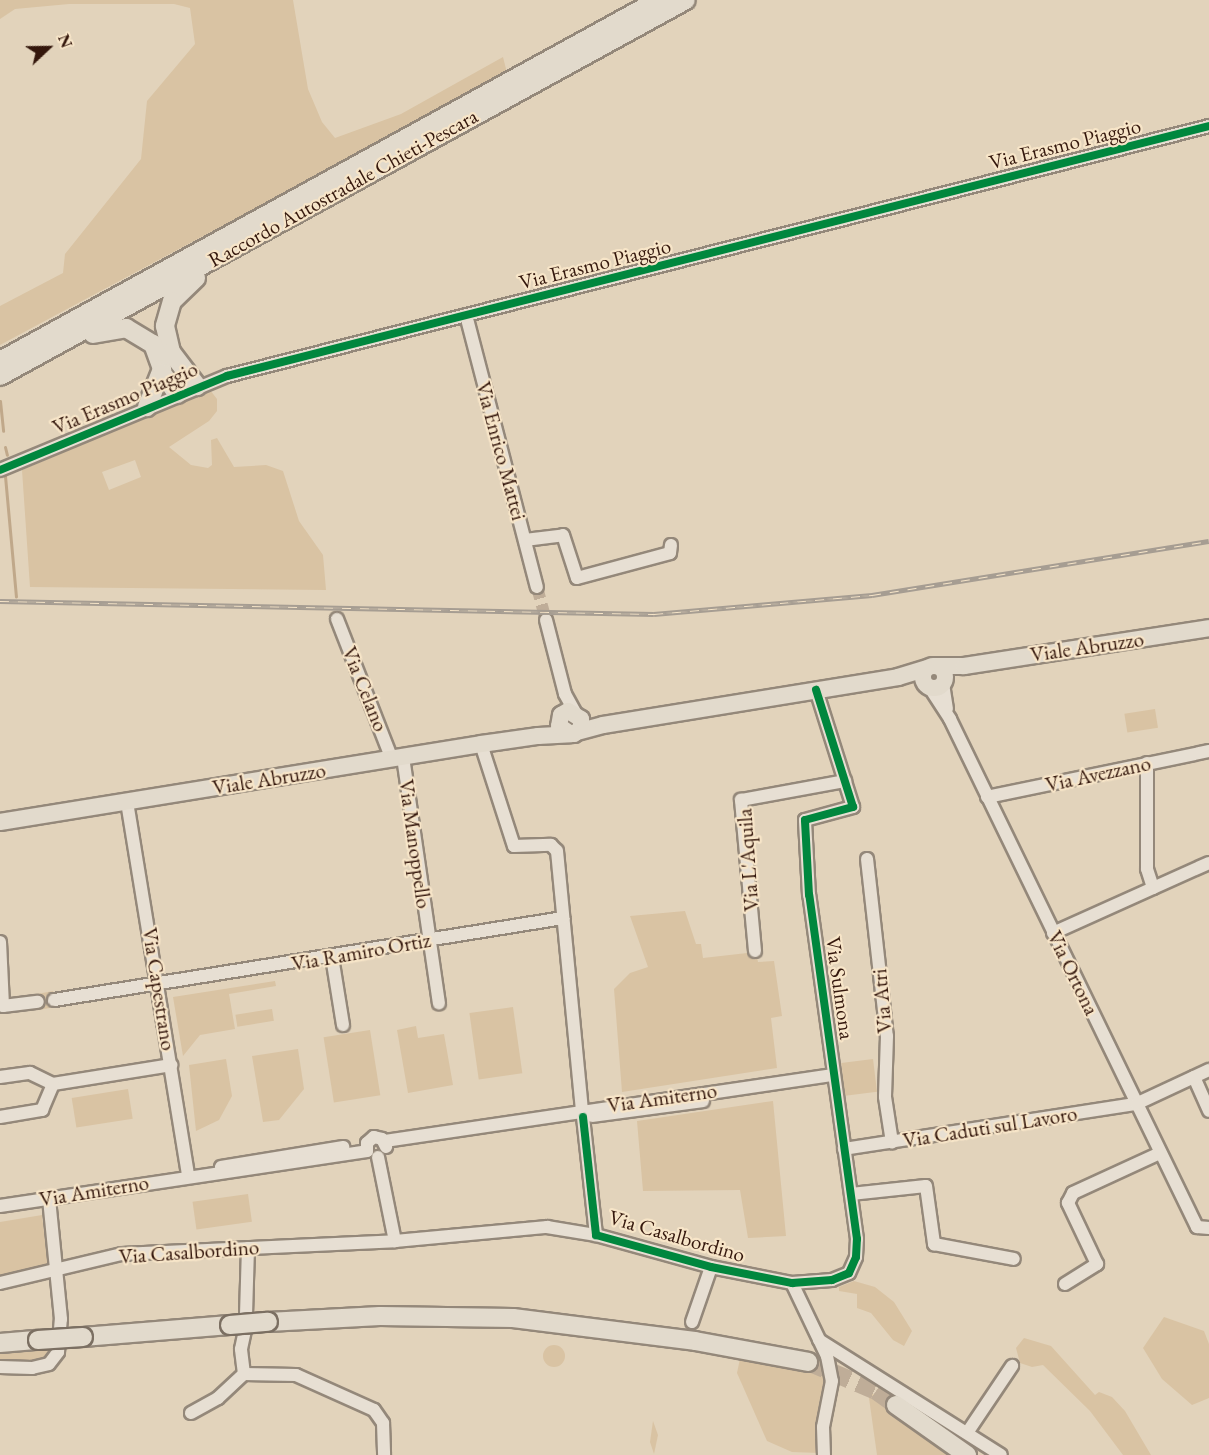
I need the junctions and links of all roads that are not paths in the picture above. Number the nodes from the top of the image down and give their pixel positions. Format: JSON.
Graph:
{"nodes":[{"id":1,"x":658,"y":0,"type":"edge"},
{"id":2,"x":686,"y":0,"type":"edge"},
{"id":3,"x":1209,"y":126,"type":"edge"},
{"id":4,"x":242,"y":243,"type":"junction"},
{"id":5,"x":466,"y":315,"type":"junction"},
{"id":6,"x":54,"y":331,"type":"junction"},
{"id":7,"x":0,"y":351,"type":"edge"},
{"id":8,"x":37,"y":356,"type":"junction"},
{"id":9,"x":0,"y":361,"type":"edge"},
{"id":10,"x":162,"y":373,"type":"junction"},
{"id":11,"x":0,"y":376,"type":"edge"},
{"id":12,"x":197,"y":386,"type":"junction"},
{"id":13,"x":177,"y":394,"type":"junction"},
{"id":14,"x":147,"y":407,"type":"junction"},
{"id":15,"x":0,"y":470,"type":"edge"},
{"id":16,"x":525,"y":540,"type":"junction"},
{"id":17,"x":670,"y":545,"type":"dead end"},
{"id":18,"x":537,"y":587,"type":"tunnel mouth"},
{"id":19,"x":337,"y":619,"type":"dead end"},
{"id":20,"x":546,"y":621,"type":"tunnel mouth"},
{"id":21,"x":1209,"y":628,"type":"edge"},
{"id":22,"x":934,"y":677,"type":"junction"},
{"id":23,"x":816,"y":690,"type":"junction"},
{"id":24,"x":571,"y":722,"type":"junction"},
{"id":25,"x":481,"y":744,"type":"junction"},
{"id":26,"x":1209,"y":752,"type":"edge"},
{"id":27,"x":397,"y":758,"type":"junction"},
{"id":28,"x":1147,"y":763,"type":"junction"},
{"id":29,"x":845,"y":782,"type":"junction"},
{"id":30,"x":987,"y":797,"type":"junction"},
{"id":31,"x":127,"y":802,"type":"junction"},
{"id":32,"x":0,"y":822,"type":"edge"},
{"id":33,"x":867,"y":859,"type":"dead end"},
{"id":34,"x":1209,"y":862,"type":"edge"},
{"id":35,"x":1153,"y":888,"type":"junction"},
{"id":36,"x":563,"y":918,"type":"junction"},
{"id":37,"x":1053,"y":933,"type":"junction"},
{"id":38,"x":429,"y":941,"type":"junction"},
{"id":39,"x":0,"y":942,"type":"edge"},
{"id":40,"x":755,"y":951,"type":"dead end"},
{"id":41,"x":332,"y":957,"type":"junction"},
{"id":42,"x":159,"y":986,"type":"junction"},
{"id":43,"x":54,"y":1000,"type":"dead end"},
{"id":44,"x":38,"y":1002,"type":"dead end"},
{"id":45,"x":439,"y":1003,"type":"dead end"},
{"id":46,"x":2,"y":1006,"type":"edge"},
{"id":47,"x":343,"y":1025,"type":"dead end"},
{"id":48,"x":171,"y":1065,"type":"junction"},
{"id":49,"x":1209,"y":1070,"type":"edge"},
{"id":50,"x":0,"y":1077,"type":"edge"},
{"id":51,"x":1194,"y":1077,"type":"junction"},
{"id":52,"x":834,"y":1078,"type":"junction"},
{"id":53,"x":52,"y":1084,"type":"junction"},
{"id":54,"x":1136,"y":1104,"type":"junction"},
{"id":55,"x":1209,"y":1111,"type":"edge"},
{"id":56,"x":583,"y":1113,"type":"junction"},
{"id":57,"x":0,"y":1117,"type":"edge"},
{"id":58,"x":892,"y":1142,"type":"junction"},
{"id":59,"x":377,"y":1148,"type":"junction"},
{"id":60,"x":844,"y":1149,"type":"junction"},
{"id":61,"x":1160,"y":1153,"type":"junction"},
{"id":62,"x":188,"y":1176,"type":"junction"},
{"id":63,"x":851,"y":1194,"type":"junction"},
{"id":64,"x":49,"y":1198,"type":"junction"},
{"id":65,"x":0,"y":1206,"type":"edge"},
{"id":66,"x":1203,"y":1228,"type":"edge"},
{"id":67,"x":596,"y":1235,"type":"junction"},
{"id":68,"x":394,"y":1241,"type":"junction"},
{"id":69,"x":248,"y":1248,"type":"junction"},
{"id":70,"x":1014,"y":1259,"type":"dead end"},
{"id":71,"x":711,"y":1267,"type":"junction"},
{"id":72,"x":55,"y":1270,"type":"junction"},
{"id":73,"x":0,"y":1283,"type":"edge"},
{"id":74,"x":792,"y":1283,"type":"junction"},
{"id":75,"x":1065,"y":1284,"type":"dead end"},
{"id":76,"x":246,"y":1315,"type":"dead end"},
{"id":77,"x":692,"y":1322,"type":"dead end"},
{"id":78,"x":238,"y":1328,"type":"junction"},
{"id":79,"x":819,"y":1340,"type":"junction"},
{"id":80,"x":0,"y":1343,"type":"edge"},
{"id":81,"x":808,"y":1362,"type":"tunnel mouth"},
{"id":82,"x":1012,"y":1366,"type":"dead end"},
{"id":83,"x":0,"y":1367,"type":"edge"},
{"id":84,"x":244,"y":1374,"type":"junction"},
{"id":85,"x":897,"y":1405,"type":"tunnel mouth"},
{"id":86,"x":191,"y":1413,"type":"dead end"},
{"id":87,"x":967,"y":1432,"type":"junction"},
{"id":88,"x":384,"y":1455,"type":"edge"},
{"id":89,"x":824,"y":1455,"type":"edge"},
{"id":90,"x":967,"y":1455,"type":"edge"},
{"id":91,"x":1000,"y":1455,"type":"edge"}],
"edges":[{"from":1,"to":6,"type":"highway","name":"Raccordo Autostradale Chieti-Pescara"},
{"from":2,"to":4,"type":"highway","name":"Raccordo Autostradale Chieti-Pescara"},
{"from":3,"to":5,"type":"street","name":"Via Erasmo Piaggio"},
{"from":4,"to":8,"type":"highway","name":"Raccordo Autostradale Chieti-Pescara"},
{"from":4,"to":12,"type":"highway"},
{"from":5,"to":12,"type":"street","name":"Via Erasmo Piaggio"},
{"from":5,"to":16,"type":"street","name":"Via Enrico Mattei"},
{"from":6,"to":7,"type":"highway"},
{"from":6,"to":9,"type":"highway","name":"Raccordo Autostradale Chieti-Pescara"},
{"from":8,"to":10,"type":"highway"},
{"from":8,"to":11,"type":"highway","name":"Raccordo Autostradale Chieti-Pescara"},
{"from":10,"to":13,"type":"highway"},
{"from":10,"to":14,"type":"highway"},
{"from":12,"to":13,"type":"street","name":"Via Erasmo Piaggio"},
{"from":13,"to":14,"type":"street","name":"Via Erasmo Piaggio"},
{"from":14,"to":15,"type":"street","name":"Via Erasmo Piaggio"},
{"from":16,"to":17,"type":"street"},
{"from":16,"to":18,"type":"street","name":"Via Enrico Mattei"},
{"from":19,"to":27,"type":"street","name":"Via Celano"},
{"from":20,"to":24,"type":"street"},
{"from":21,"to":22,"type":"main road","name":"Viale Abruzzo"},
{"from":22,"to":23,"type":"main road","name":"Viale Abruzzo"},
{"from":22,"to":30,"type":"street","name":"Via Ortona"},
{"from":23,"to":24,"type":"main road","name":"Viale Abruzzo"},
{"from":23,"to":29,"type":"street","name":"Via Sulmona"},
{"from":24,"to":25,"type":"main road","name":"Viale Abruzzo"},
{"from":25,"to":27,"type":"main road","name":"Viale Abruzzo"},
{"from":25,"to":36,"type":"street"},
{"from":26,"to":28,"type":"street","name":"Via Avezzano"},
{"from":27,"to":31,"type":"main road","name":"Viale Abruzzo"},
{"from":27,"to":38,"type":"street","name":"Via Manoppello"},
{"from":28,"to":30,"type":"street","name":"Via Avezzano"},
{"from":28,"to":35,"type":"street"},
{"from":29,"to":40,"type":"street","name":"Via L'Aquila"},
{"from":29,"to":52,"type":"street","name":"Via Sulmona"},
{"from":30,"to":37,"type":"street","name":"Via Ortona"},
{"from":31,"to":32,"type":"main road","name":"Viale Abruzzo"},
{"from":31,"to":42,"type":"street","name":"Via Capestrano"},
{"from":33,"to":58,"type":"street","name":"Via Atri"},
{"from":34,"to":35,"type":"street"},
{"from":35,"to":37,"type":"street"},
{"from":36,"to":38,"type":"street","name":"Via Ramiro Ortiz"},
{"from":36,"to":56,"type":"street"},
{"from":37,"to":54,"type":"street","name":"Via Ortona"},
{"from":38,"to":41,"type":"street","name":"Via Ramiro Ortiz"},
{"from":38,"to":45,"type":"street","name":"Via Manoppello"},
{"from":39,"to":46,"type":"street"},
{"from":41,"to":42,"type":"street","name":"Via Ramiro Ortiz"},
{"from":41,"to":47,"type":"street"},
{"from":42,"to":43,"type":"street","name":"Via Ramiro Ortiz"},
{"from":42,"to":48,"type":"street","name":"Via Capestrano"},
{"from":44,"to":46,"type":"street"},
{"from":48,"to":53,"type":"street"},
{"from":48,"to":62,"type":"street","name":"Via Capestrano"},
{"from":49,"to":51,"type":"street","name":"Via Caduti sul Lavoro"},
{"from":50,"to":53,"type":"street"},
{"from":51,"to":54,"type":"street","name":"Via Caduti sul Lavoro"},
{"from":51,"to":55,"type":"street"},
{"from":52,"to":56,"type":"street","name":"Via Amiterno"},
{"from":52,"to":60,"type":"street","name":"Via Sulmona"},
{"from":53,"to":57,"type":"street"},
{"from":54,"to":58,"type":"street","name":"Via Caduti sul Lavoro"},
{"from":54,"to":61,"type":"street","name":"Via Ortona"},
{"from":56,"to":59,"type":"street","name":"Via Amiterno"},
{"from":56,"to":67,"type":"street","name":"Via Casalbordino"},
{"from":58,"to":60,"type":"street","name":"Via Caduti sul Lavoro"},
{"from":59,"to":62,"type":"street","name":"Via Amiterno"},
{"from":59,"to":68,"type":"street"},
{"from":60,"to":63,"type":"street","name":"Via Sulmona"},
{"from":61,"to":66,"type":"street","name":"Via Ortona"},
{"from":61,"to":75,"type":"street"},
{"from":62,"to":64,"type":"street","name":"Via Amiterno"},
{"from":63,"to":70,"type":"street"},
{"from":63,"to":74,"type":"street","name":"Via Sulmona"},
{"from":64,"to":65,"type":"street","name":"Via Amiterno"},
{"from":64,"to":72,"type":"street"},
{"from":67,"to":68,"type":"street","name":"Via Casalbordino"},
{"from":67,"to":71,"type":"street","name":"Via Casalbordino"},
{"from":68,"to":69,"type":"street","name":"Via Casalbordino"},
{"from":69,"to":72,"type":"street","name":"Via Casalbordino"},
{"from":69,"to":76,"type":"street"},
{"from":71,"to":74,"type":"street","name":"Via Casalbordino"},
{"from":71,"to":77,"type":"street"},
{"from":72,"to":73,"type":"street","name":"Via Casalbordino"},
{"from":72,"to":83,"type":"street"},
{"from":74,"to":79,"type":"street"},
{"from":78,"to":80,"type":"highway","bridge":true},
{"from":78,"to":81,"type":"highway","bridge":true},
{"from":78,"to":84,"type":"street"},
{"from":79,"to":87,"type":"street"},
{"from":79,"to":89,"type":"street"},
{"from":82,"to":87,"type":"street"},
{"from":84,"to":86,"type":"street"},
{"from":84,"to":88,"type":"street"},
{"from":85,"to":90,"type":"highway"},
{"from":87,"to":91,"type":"street"}]}
